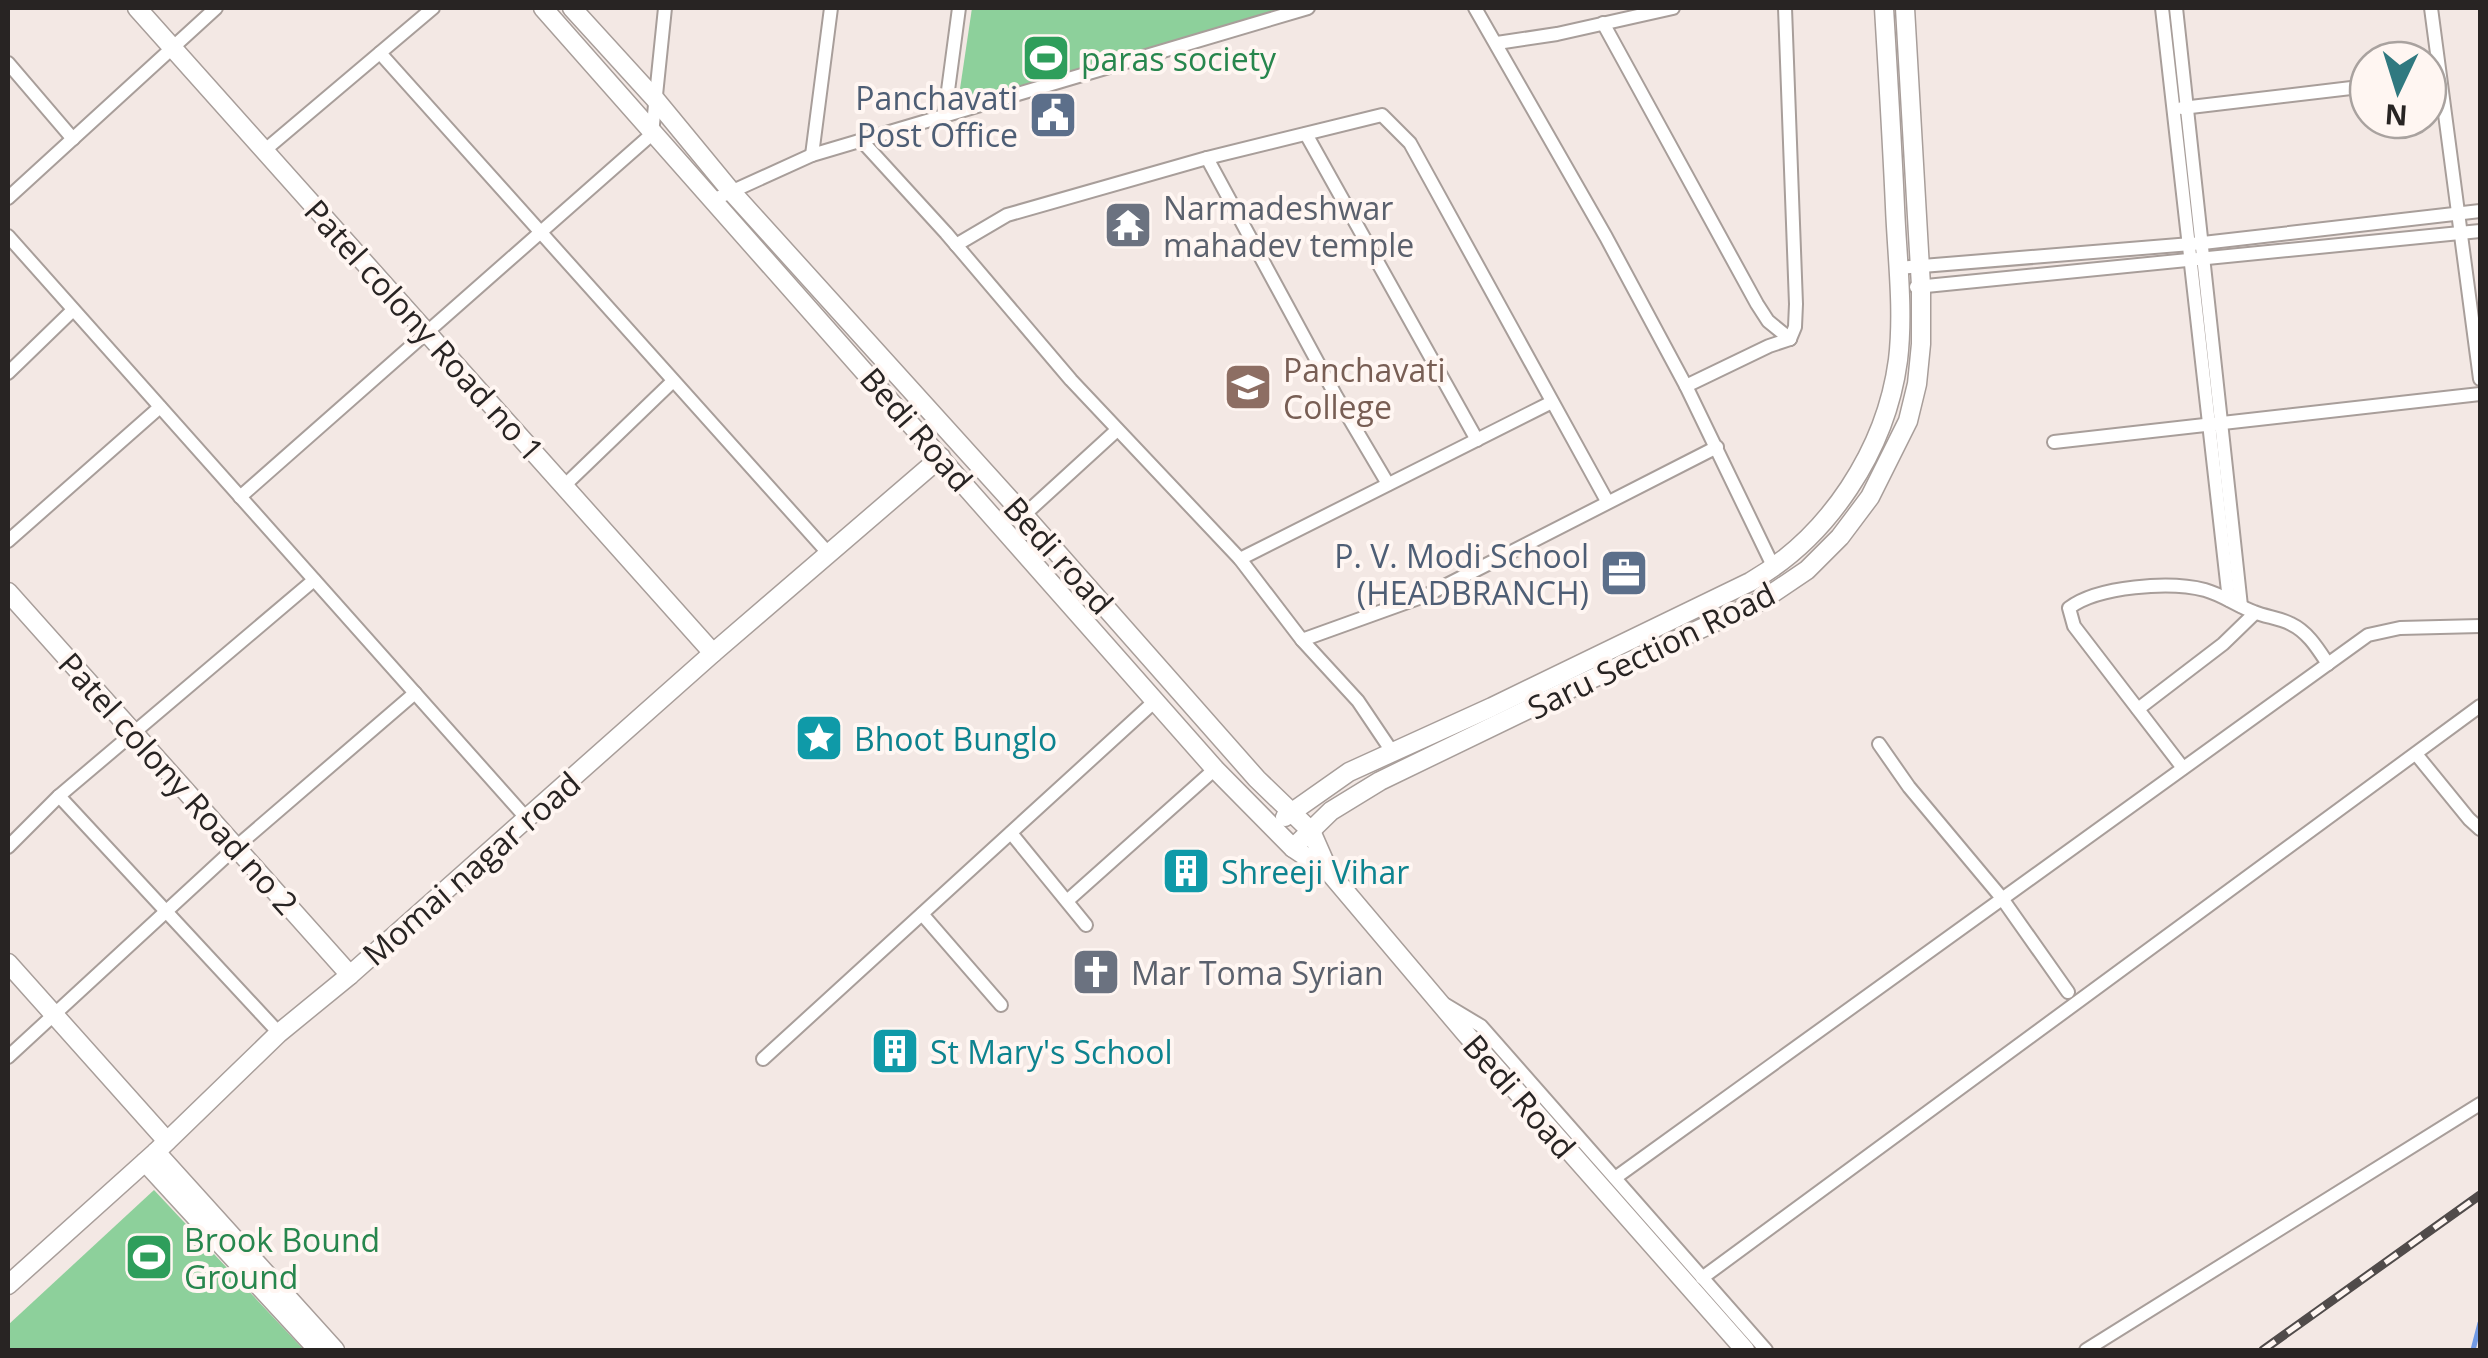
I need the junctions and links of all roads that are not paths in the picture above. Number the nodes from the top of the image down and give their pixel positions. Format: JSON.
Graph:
{"nodes":[{"id":1,"x":137,"y":8,"type":"edge"},
{"id":2,"x":216,"y":8,"type":"edge"},
{"id":3,"x":434,"y":8,"type":"edge"},
{"id":4,"x":543,"y":8,"type":"edge"},
{"id":5,"x":572,"y":8,"type":"edge"},
{"id":6,"x":665,"y":8,"type":"edge"},
{"id":7,"x":830,"y":8,"type":"edge"},
{"id":8,"x":960,"y":8,"type":"edge"},
{"id":9,"x":1308,"y":8,"type":"edge"},
{"id":10,"x":1475,"y":8,"type":"edge"},
{"id":11,"x":1673,"y":8,"type":"edge"},
{"id":12,"x":1786,"y":8,"type":"edge"},
{"id":13,"x":1884,"y":8,"type":"edge"},
{"id":14,"x":1905,"y":8,"type":"edge"},
{"id":15,"x":2162,"y":8,"type":"edge"},
{"id":16,"x":2176,"y":8,"type":"edge"},
{"id":17,"x":2432,"y":8,"type":"edge"},
{"id":18,"x":1603,"y":23,"type":"junction"},
{"id":19,"x":2433,"y":40,"type":"edge"},
{"id":20,"x":1497,"y":43,"type":"junction"},
{"id":21,"x":172,"y":47,"type":"junction"},
{"id":22,"x":380,"y":53,"type":"junction"},
{"id":23,"x":8,"y":63,"type":"edge"},
{"id":24,"x":2348,"y":88,"type":"edge"},
{"id":25,"x":655,"y":100,"type":"junction"},
{"id":26,"x":2180,"y":109,"type":"junction"},
{"id":27,"x":946,"y":114,"type":"junction"},
{"id":28,"x":652,"y":134,"type":"junction"},
{"id":29,"x":1306,"y":134,"type":"junction"},
{"id":30,"x":72,"y":138,"type":"junction"},
{"id":31,"x":862,"y":140,"type":"junction"},
{"id":32,"x":2446,"y":140,"type":"edge"},
{"id":33,"x":265,"y":150,"type":"junction"},
{"id":34,"x":812,"y":154,"type":"junction"},
{"id":35,"x":1208,"y":158,"type":"junction"},
{"id":36,"x":730,"y":190,"type":"junction"},
{"id":37,"x":8,"y":198,"type":"edge"},
{"id":38,"x":712,"y":200,"type":"junction"},
{"id":39,"x":2480,"y":211,"type":"edge"},
{"id":40,"x":2460,"y":214,"type":"junction"},
{"id":41,"x":2480,"y":231,"type":"edge"},
{"id":42,"x":540,"y":232,"type":"junction"},
{"id":43,"x":2464,"y":233,"type":"junction"},
{"id":44,"x":8,"y":236,"type":"edge"},
{"id":45,"x":2196,"y":244,"type":"junction"},
{"id":46,"x":956,"y":245,"type":"junction"},
{"id":47,"x":2198,"y":260,"type":"junction"},
{"id":48,"x":1898,"y":268,"type":"junction"},
{"id":49,"x":1920,"y":277,"type":"junction"},
{"id":50,"x":1899,"y":288,"type":"junction"},
{"id":51,"x":73,"y":310,"type":"junction"},
{"id":52,"x":426,"y":331,"type":"junction"},
{"id":53,"x":1790,"y":339,"type":"junction"},
{"id":54,"x":8,"y":374,"type":"edge"},
{"id":55,"x":2480,"y":379,"type":"edge"},
{"id":56,"x":672,"y":382,"type":"junction"},
{"id":57,"x":1686,"y":386,"type":"junction"},
{"id":58,"x":2480,"y":394,"type":"edge"},
{"id":59,"x":1552,"y":402,"type":"junction"},
{"id":60,"x":160,"y":407,"type":"junction"},
{"id":61,"x":2216,"y":422,"type":"junction"},
{"id":62,"x":1117,"y":430,"type":"junction"},
{"id":63,"x":1477,"y":440,"type":"junction"},
{"id":64,"x":2054,"y":442,"type":"dead end"},
{"id":65,"x":1718,"y":447,"type":"junction"},
{"id":66,"x":941,"y":457,"type":"junction"},
{"id":67,"x":1388,"y":484,"type":"junction"},
{"id":68,"x":564,"y":486,"type":"junction"},
{"id":69,"x":240,"y":497,"type":"junction"},
{"id":70,"x":1607,"y":500,"type":"junction"},
{"id":71,"x":1024,"y":515,"type":"junction"},
{"id":72,"x":8,"y":541,"type":"edge"},
{"id":73,"x":829,"y":554,"type":"junction"},
{"id":74,"x":1240,"y":559,"type":"junction"},
{"id":75,"x":1774,"y":568,"type":"junction"},
{"id":76,"x":314,"y":580,"type":"junction"},
{"id":77,"x":8,"y":592,"type":"edge"},
{"id":78,"x":2059,"y":596,"type":"dead end"},
{"id":79,"x":2235,"y":602,"type":"junction"},
{"id":80,"x":2255,"y":612,"type":"junction"},
{"id":81,"x":2069,"y":616,"type":"junction"},
{"id":82,"x":2480,"y":626,"type":"edge"},
{"id":83,"x":1302,"y":640,"type":"junction"},
{"id":84,"x":713,"y":653,"type":"junction"},
{"id":85,"x":2328,"y":664,"type":"junction"},
{"id":86,"x":415,"y":692,"type":"junction"},
{"id":87,"x":1155,"y":701,"type":"junction"},
{"id":88,"x":2480,"y":706,"type":"edge"},
{"id":89,"x":2138,"y":709,"type":"junction"},
{"id":90,"x":135,"y":732,"type":"junction"},
{"id":91,"x":1879,"y":744,"type":"dead end"},
{"id":92,"x":1392,"y":753,"type":"junction"},
{"id":93,"x":2416,"y":754,"type":"junction"},
{"id":94,"x":2183,"y":768,"type":"junction"},
{"id":95,"x":1216,"y":769,"type":"junction"},
{"id":96,"x":59,"y":796,"type":"junction"},
{"id":97,"x":1291,"y":812,"type":"junction"},
{"id":98,"x":528,"y":820,"type":"junction"},
{"id":99,"x":1272,"y":827,"type":"junction"},
{"id":100,"x":2480,"y":829,"type":"edge"},
{"id":101,"x":1310,"y":831,"type":"junction"},
{"id":102,"x":1011,"y":833,"type":"junction"},
{"id":103,"x":8,"y":847,"type":"edge"},
{"id":104,"x":236,"y":847,"type":"junction"},
{"id":105,"x":1293,"y":848,"type":"junction"},
{"id":106,"x":1329,"y":872,"type":"junction"},
{"id":107,"x":2001,"y":897,"type":"junction"},
{"id":108,"x":1067,"y":901,"type":"junction"},
{"id":109,"x":165,"y":914,"type":"junction"},
{"id":110,"x":922,"y":914,"type":"junction"},
{"id":111,"x":1086,"y":925,"type":"dead end"},
{"id":112,"x":8,"y":964,"type":"edge"},
{"id":113,"x":350,"y":975,"type":"junction"},
{"id":114,"x":2068,"y":992,"type":"dead end"},
{"id":115,"x":1438,"y":1000,"type":"junction"},
{"id":116,"x":1001,"y":1005,"type":"dead end"},
{"id":117,"x":55,"y":1014,"type":"junction"},
{"id":118,"x":279,"y":1033,"type":"junction"},
{"id":119,"x":8,"y":1057,"type":"edge"},
{"id":120,"x":763,"y":1058,"type":"dead end"},
{"id":121,"x":2480,"y":1104,"type":"edge"},
{"id":122,"x":156,"y":1152,"type":"junction"},
{"id":123,"x":1614,"y":1178,"type":"junction"},
{"id":124,"x":1702,"y":1278,"type":"junction"},
{"id":125,"x":8,"y":1285,"type":"edge"},
{"id":126,"x":318,"y":1350,"type":"edge"},
{"id":127,"x":335,"y":1350,"type":"edge"},
{"id":128,"x":1745,"y":1350,"type":"edge"},
{"id":129,"x":1766,"y":1350,"type":"edge"},
{"id":130,"x":2086,"y":1350,"type":"edge"}],
"edges":[{"from":1,"to":21,"type":"street","name":"Patel colony Road no 1"},
{"from":2,"to":21,"type":"street"},
{"from":3,"to":22,"type":"street"},
{"from":4,"to":28,"type":"street","name":"Bedi Road"},
{"from":5,"to":25,"type":"street","name":"Bedi road"},
{"from":6,"to":25,"type":"street"},
{"from":7,"to":34,"type":"street"},
{"from":8,"to":27,"type":"street"},
{"from":9,"to":27,"type":"street"},
{"from":10,"to":20,"type":"street"},
{"from":11,"to":18,"type":"street"},
{"from":12,"to":53,"type":"street"},
{"from":13,"to":48,"type":"street","name":"Saru Section Road"},
{"from":14,"to":49,"type":"street","name":"Saru Section Road"},
{"from":15,"to":26,"type":"street"},
{"from":16,"to":26,"type":"street"},
{"from":17,"to":19,"type":"street"},
{"from":18,"to":20,"type":"street"},
{"from":18,"to":53,"type":"street"},
{"from":20,"to":57,"type":"street"},
{"from":21,"to":30,"type":"street"},
{"from":21,"to":33,"type":"street","name":"Patel colony Road no 1"},
{"from":22,"to":33,"type":"street"},
{"from":22,"to":42,"type":"street"},
{"from":23,"to":30,"type":"street"},
{"from":24,"to":26,"type":"street"},
{"from":25,"to":28,"type":"street"},
{"from":25,"to":36,"type":"street","name":"Bedi road"},
{"from":26,"to":45,"type":"street"},
{"from":27,"to":31,"type":"street"},
{"from":28,"to":38,"type":"street","name":"Bedi Road"},
{"from":28,"to":42,"type":"street"},
{"from":29,"to":35,"type":"street"},
{"from":29,"to":59,"type":"street"},
{"from":29,"to":63,"type":"street"},
{"from":30,"to":37,"type":"street"},
{"from":31,"to":34,"type":"street"},
{"from":31,"to":46,"type":"street"},
{"from":32,"to":40,"type":"street"},
{"from":33,"to":52,"type":"street","name":"Patel colony Road no 1"},
{"from":34,"to":36,"type":"street"},
{"from":35,"to":46,"type":"street"},
{"from":35,"to":67,"type":"street"},
{"from":36,"to":38,"type":"street"},
{"from":36,"to":71,"type":"street","name":"Bedi road"},
{"from":38,"to":66,"type":"street","name":"Bedi Road"},
{"from":39,"to":40,"type":"street"},
{"from":40,"to":43,"type":"street"},
{"from":40,"to":45,"type":"street"},
{"from":41,"to":43,"type":"street"},
{"from":42,"to":52,"type":"street"},
{"from":42,"to":56,"type":"street"},
{"from":43,"to":47,"type":"street"},
{"from":43,"to":55,"type":"street"},
{"from":44,"to":51,"type":"street"},
{"from":45,"to":47,"type":"street"},
{"from":45,"to":49,"type":"street"},
{"from":46,"to":62,"type":"street"},
{"from":47,"to":49,"type":"street"},
{"from":47,"to":61,"type":"street"},
{"from":48,"to":49,"type":"street"},
{"from":48,"to":50,"type":"street","name":"Saru Section Road"},
{"from":49,"to":50,"type":"street"},
{"from":49,"to":101,"type":"street","name":"Saru Section Road"},
{"from":50,"to":75,"type":"street","name":"Saru Section Road"},
{"from":51,"to":54,"type":"street"},
{"from":51,"to":60,"type":"street"},
{"from":52,"to":68,"type":"street","name":"Patel colony Road no 1"},
{"from":52,"to":69,"type":"street"},
{"from":53,"to":57,"type":"street"},
{"from":56,"to":68,"type":"street"},
{"from":56,"to":73,"type":"street"},
{"from":57,"to":65,"type":"street"},
{"from":58,"to":61,"type":"street"},
{"from":59,"to":63,"type":"street"},
{"from":59,"to":70,"type":"street"},
{"from":60,"to":69,"type":"street"},
{"from":60,"to":72,"type":"street"},
{"from":61,"to":64,"type":"street"},
{"from":61,"to":79,"type":"street"},
{"from":62,"to":71,"type":"street"},
{"from":62,"to":74,"type":"street"},
{"from":63,"to":67,"type":"street"},
{"from":65,"to":70,"type":"street"},
{"from":65,"to":75,"type":"street"},
{"from":66,"to":73,"type":"street","name":"Momai nagar road"},
{"from":66,"to":87,"type":"street","name":"Bedi Road"},
{"from":67,"to":74,"type":"street"},
{"from":68,"to":84,"type":"street","name":"Patel colony Road no 1"},
{"from":69,"to":76,"type":"street"},
{"from":70,"to":83,"type":"street"},
{"from":71,"to":97,"type":"street","name":"Bedi road"},
{"from":73,"to":84,"type":"street","name":"Momai nagar road"},
{"from":74,"to":83,"type":"street"},
{"from":75,"to":92,"type":"street","name":"Saru Section Road"},
{"from":76,"to":86,"type":"street"},
{"from":76,"to":90,"type":"street"},
{"from":77,"to":90,"type":"street","name":"Patel colony Road no 2"},
{"from":78,"to":81,"type":"street"},
{"from":79,"to":80,"type":"street"},
{"from":79,"to":81,"type":"street"},
{"from":80,"to":85,"type":"street"},
{"from":80,"to":89,"type":"street"},
{"from":81,"to":89,"type":"street"},
{"from":82,"to":85,"type":"street"},
{"from":83,"to":92,"type":"street"},
{"from":84,"to":98,"type":"street","name":"Momai nagar road"},
{"from":85,"to":94,"type":"street"},
{"from":86,"to":98,"type":"street"},
{"from":86,"to":104,"type":"street"},
{"from":87,"to":95,"type":"street","name":"Bedi Road"},
{"from":87,"to":102,"type":"street"},
{"from":88,"to":93,"type":"street"},
{"from":89,"to":94,"type":"street"},
{"from":90,"to":96,"type":"street"},
{"from":90,"to":104,"type":"street","name":"Patel colony Road no 2"},
{"from":91,"to":107,"type":"street"},
{"from":92,"to":97,"type":"street","name":"Saru Section Road"},
{"from":93,"to":100,"type":"street"},
{"from":93,"to":124,"type":"street"},
{"from":94,"to":107,"type":"street"},
{"from":95,"to":99,"type":"street","name":"Bedi Road"},
{"from":95,"to":108,"type":"street"},
{"from":96,"to":103,"type":"street"},
{"from":96,"to":109,"type":"street"},
{"from":97,"to":99,"type":"street","name":"Saru Section Road"},
{"from":97,"to":101,"type":"street","name":"Bedi road"},
{"from":98,"to":113,"type":"street","name":"Momai nagar road"},
{"from":99,"to":105,"type":"street","name":"Bedi Road"},
{"from":101,"to":105,"type":"street","name":"Saru Section Road"},
{"from":101,"to":106,"type":"street","name":"Bedi Road"},
{"from":102,"to":108,"type":"street"},
{"from":102,"to":110,"type":"street"},
{"from":104,"to":109,"type":"street"},
{"from":104,"to":113,"type":"street","name":"Patel colony Road no 2"},
{"from":105,"to":106,"type":"street","name":"Bedi Road"},
{"from":106,"to":115,"type":"street","name":"Bedi Road"},
{"from":107,"to":114,"type":"street"},
{"from":107,"to":123,"type":"street"},
{"from":108,"to":111,"type":"street"},
{"from":109,"to":117,"type":"street"},
{"from":109,"to":118,"type":"street"},
{"from":110,"to":116,"type":"street"},
{"from":110,"to":120,"type":"street"},
{"from":112,"to":117,"type":"street"},
{"from":113,"to":118,"type":"street","name":"Momai nagar road"},
{"from":115,"to":123,"type":"street"},
{"from":115,"to":128,"type":"street","name":"Bedi Road"},
{"from":117,"to":119,"type":"street"},
{"from":117,"to":122,"type":"street"},
{"from":118,"to":122,"type":"street","name":"Momai nagar road"},
{"from":121,"to":130,"type":"street"},
{"from":122,"to":125,"type":"street","name":"Momai nagar road"},
{"from":122,"to":126,"type":"street"},
{"from":122,"to":127,"type":"street"},
{"from":123,"to":124,"type":"street"},
{"from":124,"to":129,"type":"street"}]}
